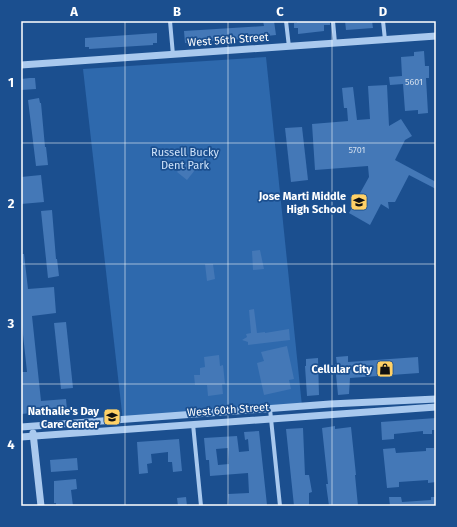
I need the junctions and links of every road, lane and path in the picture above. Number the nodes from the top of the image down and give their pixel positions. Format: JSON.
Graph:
{"nodes":[{"id":1,"x":170,"y":21,"type":"edge"},
{"id":2,"x":286,"y":21,"type":"edge"},
{"id":3,"x":333,"y":21,"type":"edge"},
{"id":4,"x":383,"y":21,"type":"edge"},
{"id":5,"x":436,"y":36,"type":"edge"},
{"id":6,"x":385,"y":40,"type":"junction"},
{"id":7,"x":335,"y":43,"type":"junction"},
{"id":8,"x":289,"y":47,"type":"junction"},
{"id":9,"x":173,"y":55,"type":"junction"},
{"id":10,"x":21,"y":65,"type":"edge"},
{"id":11,"x":436,"y":398,"type":"edge"},
{"id":12,"x":354,"y":403,"type":"junction"},
{"id":13,"x":436,"y":406,"type":"edge"},
{"id":14,"x":270,"y":409,"type":"junction"},
{"id":15,"x":341,"y":413,"type":"junction"},
{"id":16,"x":271,"y":418,"type":"junction"},
{"id":17,"x":193,"y":423,"type":"junction"},
{"id":18,"x":32,"y":426,"type":"junction"},
{"id":19,"x":21,"y":427,"type":"edge"},
{"id":20,"x":33,"y":436,"type":"junction"},
{"id":21,"x":21,"y":437,"type":"edge"},
{"id":22,"x":41,"y":506,"type":"edge"},
{"id":23,"x":201,"y":506,"type":"edge"},
{"id":24,"x":280,"y":506,"type":"edge"}],
"edges":[{"from":1,"to":9,"type":"street"},
{"from":2,"to":8,"type":"street"},
{"from":3,"to":7,"type":"street"},
{"from":4,"to":6,"type":"street"},
{"from":5,"to":6,"type":"street","name":"West 56th Street"},
{"from":6,"to":7,"type":"street","name":"West 56th Street"},
{"from":7,"to":8,"type":"street","name":"West 56th Street"},
{"from":8,"to":9,"type":"street","name":"West 56th Street"},
{"from":9,"to":10,"type":"street","name":"West 56th Street"},
{"from":11,"to":12,"type":"street","name":"West 60th Street"},
{"from":12,"to":14,"type":"street","name":"West 60th Street"},
{"from":12,"to":15,"type":"street"},
{"from":13,"to":15,"type":"street","name":"West 60th Street"},
{"from":14,"to":16,"type":"street"},
{"from":14,"to":18,"type":"street","name":"West 60th Street"},
{"from":15,"to":16,"type":"street","name":"West 60th Street"},
{"from":16,"to":17,"type":"street","name":"West 60th Street"},
{"from":16,"to":24,"type":"street"},
{"from":17,"to":20,"type":"street","name":"West 60th Street"},
{"from":17,"to":23,"type":"street"},
{"from":18,"to":19,"type":"street","name":"West 60th Street"},
{"from":18,"to":20,"type":"street"},
{"from":20,"to":21,"type":"street","name":"West 60th Street"},
{"from":20,"to":22,"type":"street"}]}
